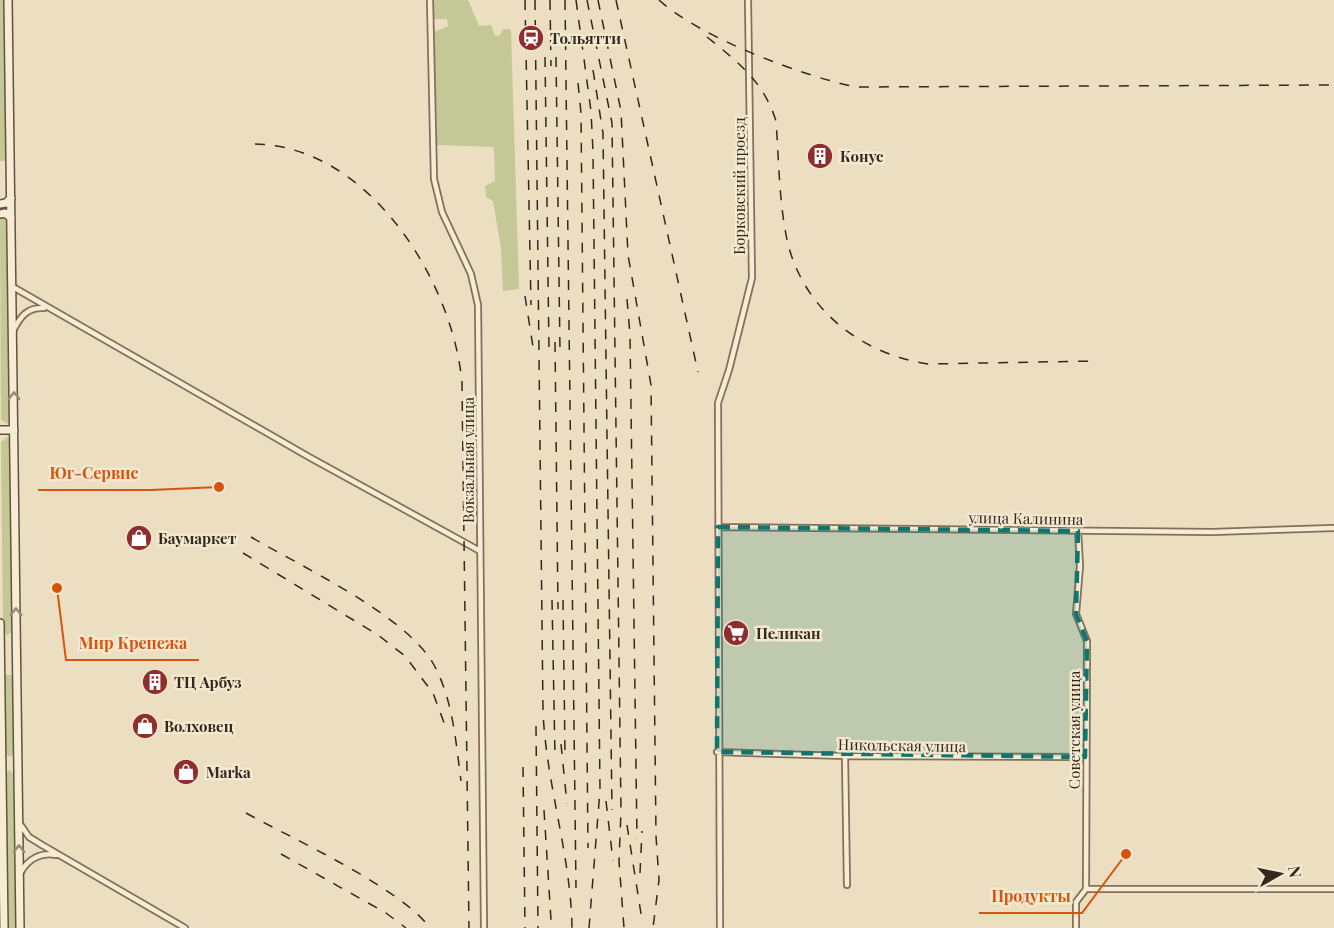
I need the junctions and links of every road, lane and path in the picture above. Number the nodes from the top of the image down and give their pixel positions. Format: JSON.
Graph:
{"nodes":[{"id":1,"x":8,"y":0,"type":"edge"},
{"id":2,"x":430,"y":0,"type":"edge"},
{"id":3,"x":748,"y":0,"type":"edge"},
{"id":4,"x":10,"y":198,"type":"junction"},
{"id":5,"x":0,"y":204,"type":"edge"},
{"id":6,"x":0,"y":213,"type":"edge"},
{"id":7,"x":11,"y":218,"type":"junction"},
{"id":8,"x":13,"y":288,"type":"junction"},
{"id":9,"x":48,"y":309,"type":"junction"},
{"id":10,"x":13,"y":331,"type":"junction"},
{"id":11,"x":0,"y":430,"type":"edge"},
{"id":12,"x":14,"y":430,"type":"junction"},
{"id":13,"x":718,"y":526,"type":"junction"},
{"id":14,"x":1334,"y":528,"type":"edge"},
{"id":15,"x":1078,"y":531,"type":"junction"},
{"id":16,"x":480,"y":551,"type":"junction"},
{"id":17,"x":0,"y":623,"type":"edge"},
{"id":18,"x":0,"y":639,"type":"edge"},
{"id":19,"x":16,"y":639,"type":"junction"},
{"id":20,"x":17,"y":751,"type":"junction"},
{"id":21,"x":717,"y":752,"type":"junction"},
{"id":22,"x":2,"y":753,"type":"junction"},
{"id":23,"x":845,"y":756,"type":"junction"},
{"id":24,"x":1085,"y":757,"type":"junction"},
{"id":25,"x":18,"y":768,"type":"junction"},
{"id":26,"x":2,"y":770,"type":"junction"},
{"id":27,"x":18,"y":819,"type":"junction"},
{"id":28,"x":62,"y":857,"type":"junction"},
{"id":29,"x":19,"y":875,"type":"junction"},
{"id":30,"x":847,"y":885,"type":"dead end"},
{"id":31,"x":1334,"y":888,"type":"edge"},
{"id":32,"x":1086,"y":889,"type":"junction"},
{"id":33,"x":4,"y":928,"type":"edge"},
{"id":34,"x":20,"y":928,"type":"edge"},
{"id":35,"x":185,"y":928,"type":"edge"},
{"id":36,"x":484,"y":928,"type":"edge"},
{"id":37,"x":720,"y":928,"type":"edge"},
{"id":38,"x":1076,"y":928,"type":"edge"}],
"edges":[{"from":1,"to":4,"type":"main road"},
{"from":2,"to":16,"type":"street","name":"Вокзальная улица"},
{"from":3,"to":13,"type":"street","name":"Борковский проезд"},
{"from":4,"to":5,"type":"main road"},
{"from":4,"to":7,"type":"main road"},
{"from":6,"to":7,"type":"main road"},
{"from":7,"to":8,"type":"main road"},
{"from":8,"to":9,"type":"street"},
{"from":8,"to":10,"type":"main road"},
{"from":9,"to":10,"type":"street"},
{"from":9,"to":16,"type":"street"},
{"from":12,"to":10,"type":"main road","one_way":true},
{"from":11,"to":12,"type":"main road"},
{"from":19,"to":12,"type":"main road","one_way":true},
{"from":13,"to":15,"type":"street","name":"улица Калинина"},
{"from":13,"to":21,"type":"street"},
{"from":14,"to":15,"type":"street","name":"улица Калинина"},
{"from":15,"to":24,"type":"street","name":"Советская улица"},
{"from":16,"to":36,"type":"street","name":"Вокзальная улица"},
{"from":17,"to":18,"type":"main road"},
{"from":18,"to":19,"type":"main road"},
{"from":18,"to":22,"type":"main road"},
{"from":19,"to":20,"type":"main road"},
{"from":20,"to":22,"type":"main road"},
{"from":20,"to":25,"type":"main road"},
{"from":21,"to":23,"type":"street","name":"Никольская улица"},
{"from":21,"to":37,"type":"street"},
{"from":22,"to":26,"type":"main road"},
{"from":23,"to":24,"type":"street","name":"Никольская улица"},
{"from":23,"to":30,"type":"street"},
{"from":24,"to":32,"type":"street","name":"Советская улица"},
{"from":25,"to":26,"type":"main road"},
{"from":25,"to":27,"type":"main road"},
{"from":26,"to":33,"type":"main road"},
{"from":27,"to":28,"type":"street"},
{"from":29,"to":27,"type":"main road","one_way":true},
{"from":28,"to":29,"type":"street"},
{"from":28,"to":35,"type":"street"},
{"from":29,"to":34,"type":"main road"},
{"from":31,"to":32,"type":"street"},
{"from":32,"to":38,"type":"street","name":"Советская улица"}]}
